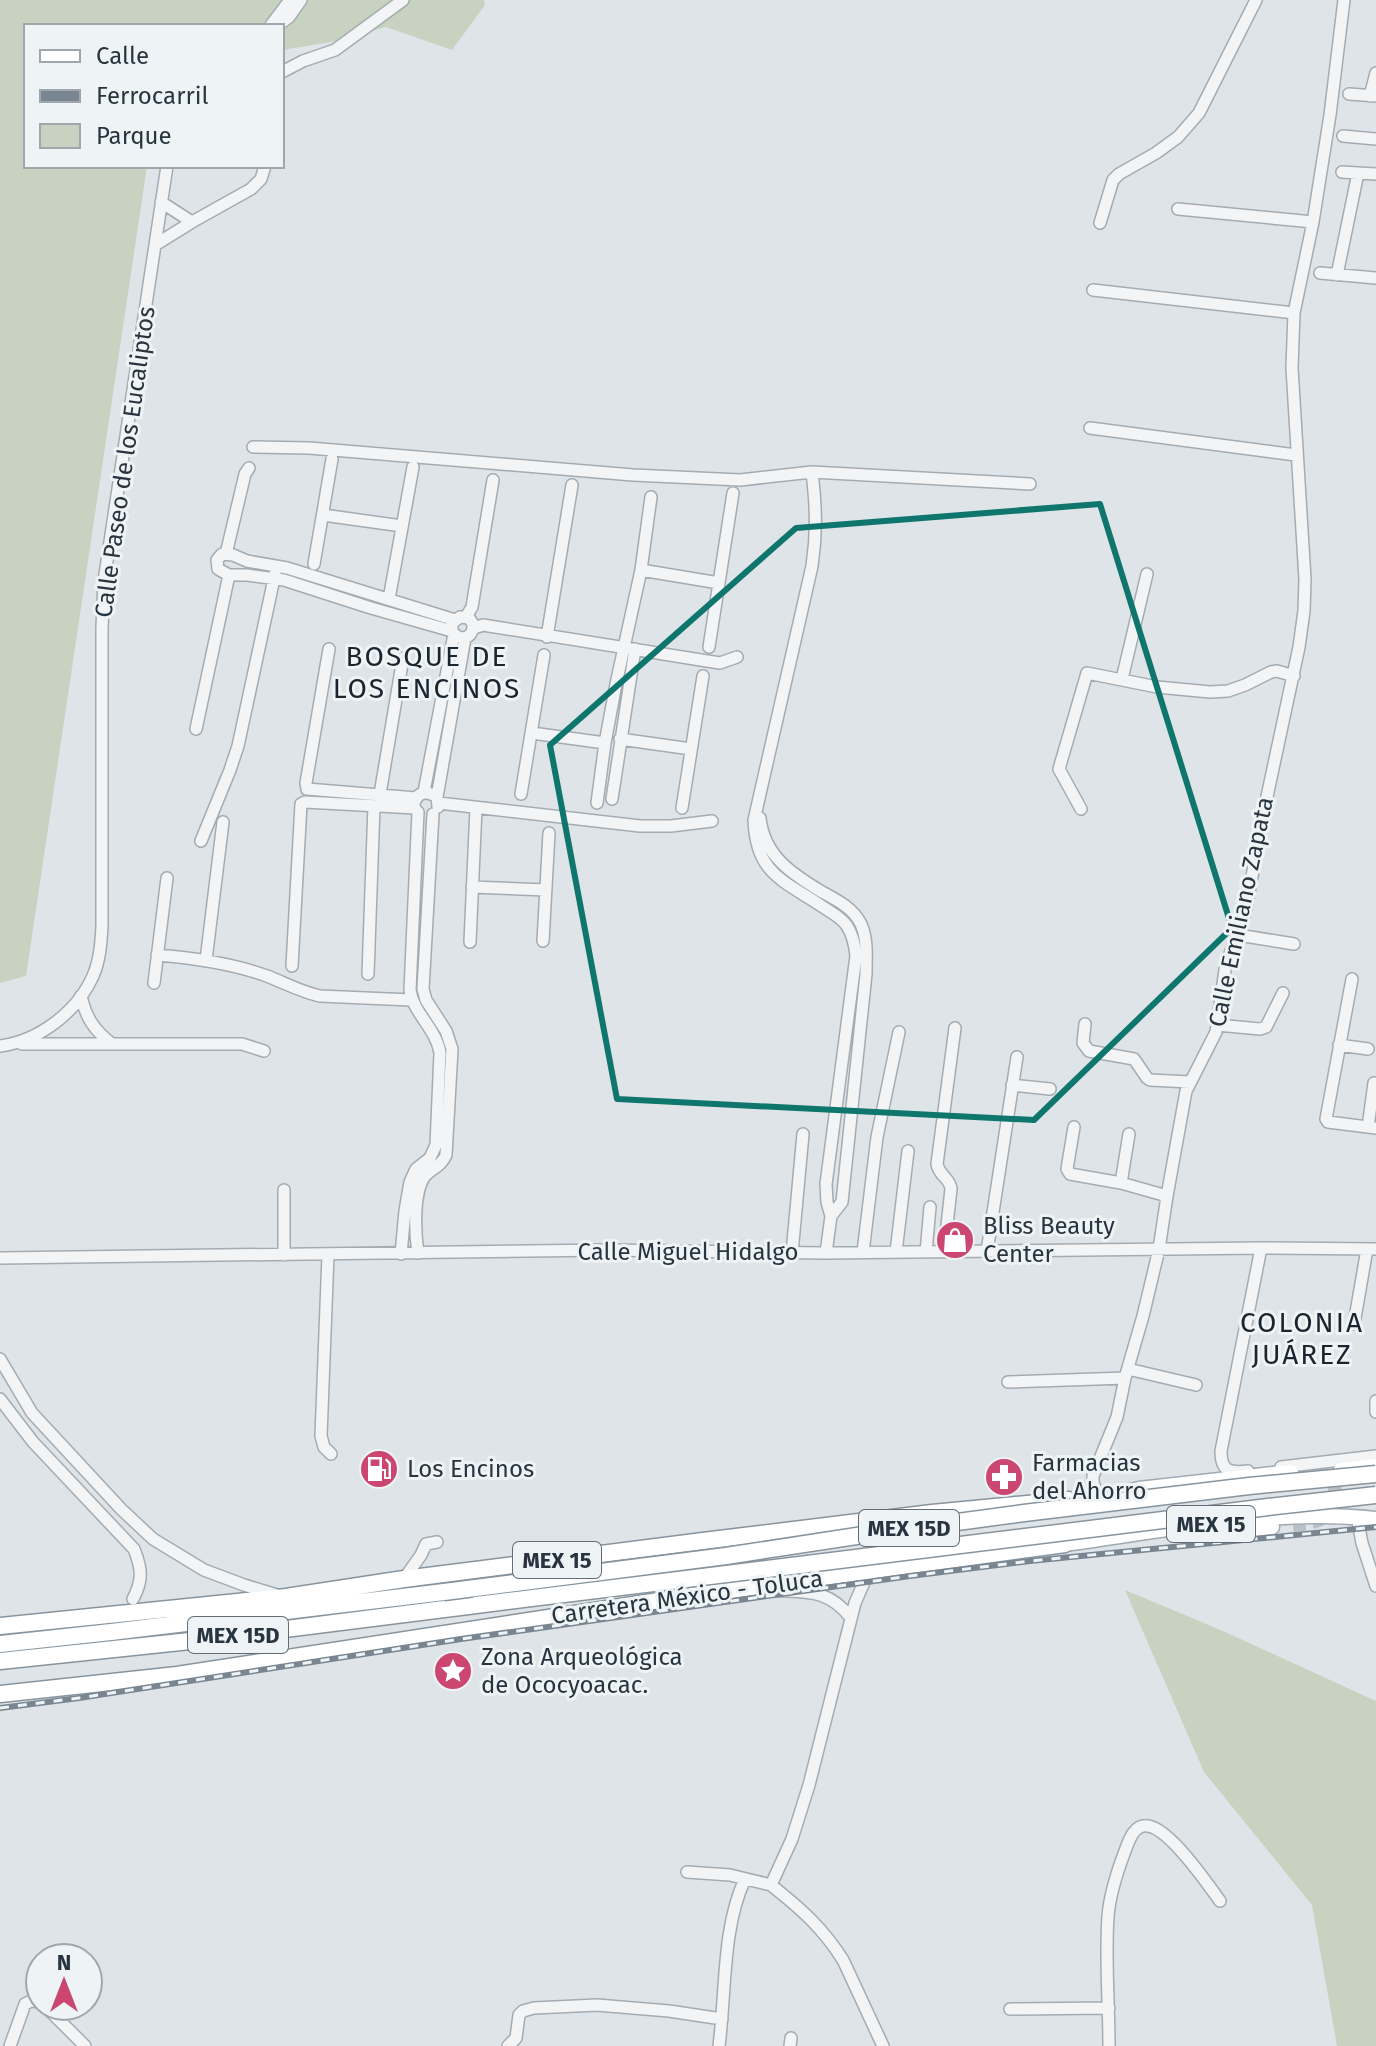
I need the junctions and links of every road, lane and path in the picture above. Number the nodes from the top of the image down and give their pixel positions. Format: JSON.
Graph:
{"nodes":[{"id":1,"x":290,"y":0,"type":"edge"},
{"id":2,"x":301,"y":0,"type":"edge"},
{"id":3,"x":403,"y":0,"type":"edge"},
{"id":4,"x":1256,"y":0,"type":"edge"},
{"id":5,"x":1344,"y":0,"type":"edge"},
{"id":6,"x":272,"y":24,"type":"edge"},
{"id":7,"x":280,"y":24,"type":"edge"},
{"id":8,"x":284,"y":71,"type":"edge"},
{"id":9,"x":1376,"y":73,"type":"edge"},
{"id":10,"x":1349,"y":94,"type":"dead end"},
{"id":11,"x":1373,"y":96,"type":"edge"},
{"id":12,"x":1343,"y":136,"type":"dead end"},
{"id":13,"x":1376,"y":139,"type":"edge"},
{"id":14,"x":167,"y":168,"type":"edge"},
{"id":15,"x":264,"y":168,"type":"edge"},
{"id":16,"x":1342,"y":172,"type":"dead end"},
{"id":17,"x":1358,"y":173,"type":"junction"},
{"id":18,"x":1376,"y":174,"type":"edge"},
{"id":19,"x":161,"y":202,"type":"junction"},
{"id":20,"x":1178,"y":209,"type":"dead end"},
{"id":21,"x":192,"y":222,"type":"junction"},
{"id":22,"x":1313,"y":222,"type":"junction"},
{"id":23,"x":1100,"y":223,"type":"dead end"},
{"id":24,"x":155,"y":245,"type":"junction"},
{"id":25,"x":1320,"y":273,"type":"dead end"},
{"id":26,"x":1337,"y":275,"type":"junction"},
{"id":27,"x":1376,"y":278,"type":"edge"},
{"id":28,"x":1093,"y":290,"type":"dead end"},
{"id":29,"x":1294,"y":313,"type":"junction"},
{"id":30,"x":1090,"y":428,"type":"dead end"},
{"id":31,"x":253,"y":447,"type":"dead end"},
{"id":32,"x":1296,"y":455,"type":"junction"},
{"id":33,"x":332,"y":459,"type":"dead end"},
{"id":34,"x":413,"y":467,"type":"dead end"},
{"id":35,"x":249,"y":468,"type":"dead end"},
{"id":36,"x":812,"y":472,"type":"junction"},
{"id":37,"x":493,"y":480,"type":"dead end"},
{"id":38,"x":1030,"y":484,"type":"dead end"},
{"id":39,"x":572,"y":485,"type":"dead end"},
{"id":40,"x":733,"y":493,"type":"dead end"},
{"id":41,"x":651,"y":497,"type":"dead end"},
{"id":42,"x":323,"y":515,"type":"junction"},
{"id":43,"x":402,"y":526,"type":"junction"},
{"id":44,"x":226,"y":554,"type":"junction"},
{"id":45,"x":314,"y":564,"type":"dead end"},
{"id":46,"x":641,"y":570,"type":"junction"},
{"id":47,"x":275,"y":572,"type":"junction"},
{"id":48,"x":1147,"y":574,"type":"dead end"},
{"id":49,"x":229,"y":575,"type":"junction"},
{"id":50,"x":719,"y":583,"type":"junction"},
{"id":51,"x":375,"y":596,"type":"junction"},
{"id":52,"x":389,"y":599,"type":"junction"},
{"id":53,"x":371,"y":608,"type":"junction"},
{"id":54,"x":458,"y":628,"type":"junction"},
{"id":55,"x":547,"y":637,"type":"junction"},
{"id":56,"x":709,"y":647,"type":"dead end"},
{"id":57,"x":629,"y":648,"type":"junction"},
{"id":58,"x":329,"y":649,"type":"dead end"},
{"id":59,"x":544,"y":655,"type":"dead end"},
{"id":60,"x":737,"y":657,"type":"dead end"},
{"id":61,"x":403,"y":658,"type":"dead end"},
{"id":62,"x":703,"y":676,"type":"dead end"},
{"id":63,"x":1294,"y":676,"type":"junction"},
{"id":64,"x":1122,"y":679,"type":"junction"},
{"id":65,"x":196,"y":729,"type":"dead end"},
{"id":66,"x":532,"y":733,"type":"junction"},
{"id":67,"x":620,"y":739,"type":"junction"},
{"id":68,"x":605,"y":743,"type":"junction"},
{"id":69,"x":691,"y":749,"type":"junction"},
{"id":70,"x":380,"y":794,"type":"junction"},
{"id":71,"x":521,"y":794,"type":"dead end"},
{"id":72,"x":612,"y":799,"type":"dead end"},
{"id":73,"x":438,"y":800,"type":"junction"},
{"id":74,"x":758,"y":801,"type":"junction"},
{"id":75,"x":418,"y":802,"type":"junction"},
{"id":76,"x":597,"y":803,"type":"dead end"},
{"id":77,"x":374,"y":806,"type":"junction"},
{"id":78,"x":476,"y":808,"type":"junction"},
{"id":79,"x":682,"y":808,"type":"dead end"},
{"id":80,"x":1081,"y":809,"type":"dead end"},
{"id":81,"x":433,"y":814,"type":"junction"},
{"id":82,"x":712,"y":821,"type":"dead end"},
{"id":83,"x":223,"y":822,"type":"dead end"},
{"id":84,"x":549,"y":833,"type":"dead end"},
{"id":85,"x":201,"y":841,"type":"dead end"},
{"id":86,"x":167,"y":878,"type":"dead end"},
{"id":87,"x":472,"y":887,"type":"junction"},
{"id":88,"x":546,"y":890,"type":"junction"},
{"id":89,"x":823,"y":892,"type":"junction"},
{"id":90,"x":840,"y":918,"type":"junction"},
{"id":91,"x":1238,"y":935,"type":"junction"},
{"id":92,"x":543,"y":941,"type":"dead end"},
{"id":93,"x":470,"y":942,"type":"dead end"},
{"id":94,"x":1294,"y":944,"type":"dead end"},
{"id":95,"x":157,"y":955,"type":"junction"},
{"id":96,"x":206,"y":960,"type":"junction"},
{"id":97,"x":292,"y":966,"type":"dead end"},
{"id":98,"x":368,"y":974,"type":"dead end"},
{"id":99,"x":1352,"y":979,"type":"dead end"},
{"id":100,"x":154,"y":983,"type":"dead end"},
{"id":101,"x":1283,"y":993,"type":"dead end"},
{"id":102,"x":81,"y":996,"type":"junction"},
{"id":103,"x":411,"y":1000,"type":"junction"},
{"id":104,"x":434,"y":1022,"type":"junction"},
{"id":105,"x":1085,"y":1024,"type":"dead end"},
{"id":106,"x":1217,"y":1025,"type":"junction"},
{"id":107,"x":955,"y":1028,"type":"dead end"},
{"id":108,"x":899,"y":1032,"type":"dead end"},
{"id":109,"x":18,"y":1044,"type":"junction"},
{"id":110,"x":114,"y":1045,"type":"junction"},
{"id":111,"x":1339,"y":1045,"type":"junction"},
{"id":112,"x":0,"y":1046,"type":"edge"},
{"id":113,"x":1368,"y":1049,"type":"dead end"},
{"id":114,"x":264,"y":1051,"type":"dead end"},
{"id":115,"x":1017,"y":1057,"type":"dead end"},
{"id":116,"x":1190,"y":1082,"type":"junction"},
{"id":117,"x":1374,"y":1083,"type":"edge"},
{"id":118,"x":1012,"y":1085,"type":"junction"},
{"id":119,"x":1050,"y":1089,"type":"dead end"},
{"id":120,"x":1074,"y":1127,"type":"dead end"},
{"id":121,"x":1372,"y":1128,"type":"edge"},
{"id":122,"x":803,"y":1134,"type":"dead end"},
{"id":123,"x":1129,"y":1134,"type":"dead end"},
{"id":124,"x":908,"y":1151,"type":"dead end"},
{"id":125,"x":1121,"y":1183,"type":"junction"},
{"id":126,"x":284,"y":1190,"type":"dead end"},
{"id":127,"x":1167,"y":1196,"type":"junction"},
{"id":128,"x":412,"y":1198,"type":"junction"},
{"id":129,"x":930,"y":1207,"type":"dead end"},
{"id":130,"x":831,"y":1216,"type":"junction"},
{"id":131,"x":403,"y":1233,"type":"junction"},
{"id":132,"x":416,"y":1234,"type":"junction"},
{"id":133,"x":1261,"y":1248,"type":"junction"},
{"id":134,"x":1159,"y":1249,"type":"junction"},
{"id":135,"x":1372,"y":1249,"type":"edge"},
{"id":136,"x":987,"y":1251,"type":"junction"},
{"id":137,"x":863,"y":1252,"type":"junction"},
{"id":138,"x":896,"y":1252,"type":"junction"},
{"id":139,"x":926,"y":1252,"type":"junction"},
{"id":140,"x":944,"y":1252,"type":"junction"},
{"id":141,"x":418,"y":1253,"type":"junction"},
{"id":142,"x":792,"y":1253,"type":"junction"},
{"id":143,"x":826,"y":1253,"type":"junction"},
{"id":144,"x":401,"y":1254,"type":"junction"},
{"id":145,"x":284,"y":1255,"type":"junction"},
{"id":146,"x":328,"y":1255,"type":"junction"},
{"id":147,"x":0,"y":1258,"type":"edge"},
{"id":148,"x":1354,"y":1324,"type":"dead end"},
{"id":149,"x":0,"y":1359,"type":"edge"},
{"id":150,"x":1127,"y":1373,"type":"junction"},
{"id":151,"x":1008,"y":1382,"type":"dead end"},
{"id":152,"x":1196,"y":1385,"type":"dead end"},
{"id":153,"x":0,"y":1399,"type":"edge"},
{"id":154,"x":1376,"y":1401,"type":"edge"},
{"id":155,"x":1376,"y":1412,"type":"edge"},
{"id":156,"x":331,"y":1454,"type":"dead end"},
{"id":157,"x":1376,"y":1456,"type":"edge"},
{"id":158,"x":1376,"y":1466,"type":"edge"},
{"id":159,"x":1291,"y":1472,"type":"tunnel mouth"},
{"id":160,"x":1376,"y":1474,"type":"edge"},
{"id":161,"x":1376,"y":1495,"type":"edge"},
{"id":162,"x":1107,"y":1496,"type":"junction"},
{"id":163,"x":1357,"y":1517,"type":"junction"},
{"id":164,"x":1376,"y":1519,"type":"edge"},
{"id":165,"x":1293,"y":1525,"type":"tunnel mouth"},
{"id":166,"x":432,"y":1543,"type":"dead end"},
{"id":167,"x":1362,"y":1543,"type":"junction"},
{"id":168,"x":1376,"y":1543,"type":"edge"},
{"id":169,"x":1065,"y":1544,"type":"junction"},
{"id":170,"x":874,"y":1569,"type":"junction"},
{"id":171,"x":404,"y":1579,"type":"junction"},
{"id":172,"x":1376,"y":1586,"type":"edge"},
{"id":173,"x":744,"y":1588,"type":"junction"},
{"id":174,"x":286,"y":1597,"type":"junction"},
{"id":175,"x":133,"y":1599,"type":"joint"},
{"id":176,"x":109,"y":1616,"type":"junction"},
{"id":177,"x":851,"y":1618,"type":"junction"},
{"id":178,"x":0,"y":1626,"type":"edge"},
{"id":179,"x":190,"y":1641,"type":"junction"},
{"id":180,"x":0,"y":1644,"type":"edge"},
{"id":181,"x":0,"y":1661,"type":"edge"},
{"id":182,"x":0,"y":1671,"type":"edge"},
{"id":183,"x":0,"y":1696,"type":"edge"},
{"id":184,"x":687,"y":1872,"type":"dead end"},
{"id":185,"x":745,"y":1879,"type":"junction"},
{"id":186,"x":771,"y":1885,"type":"junction"},
{"id":187,"x":1220,"y":1901,"type":"dead end"},
{"id":188,"x":24,"y":2007,"type":"edge"},
{"id":189,"x":1109,"y":2008,"type":"junction"},
{"id":190,"x":1010,"y":2009,"type":"dead end"},
{"id":191,"x":722,"y":2019,"type":"junction"},
{"id":192,"x":61,"y":2022,"type":"edge"},
{"id":193,"x":10,"y":2046,"type":"edge"},
{"id":194,"x":85,"y":2046,"type":"edge"},
{"id":195,"x":508,"y":2046,"type":"edge"},
{"id":196,"x":719,"y":2046,"type":"edge"},
{"id":197,"x":883,"y":2046,"type":"edge"},
{"id":198,"x":1109,"y":2046,"type":"edge"}],
"edges":[{"from":1,"to":6,"type":"street"},
{"from":2,"to":7,"type":"street"},
{"from":3,"to":8,"type":"street"},
{"from":4,"to":23,"type":"street"},
{"from":5,"to":22,"type":"street","name":"Calle Emiliano Zapata"},
{"from":9,"to":11,"type":"street"},
{"from":10,"to":11,"type":"street"},
{"from":12,"to":13,"type":"street"},
{"from":14,"to":19,"type":"street","name":"Calle Paseo de los Eucaliptos"},
{"from":15,"to":21,"type":"street"},
{"from":16,"to":17,"type":"street"},
{"from":17,"to":18,"type":"street"},
{"from":17,"to":26,"type":"street"},
{"from":19,"to":21,"type":"street"},
{"from":19,"to":24,"type":"street","name":"Calle Paseo de los Eucaliptos"},
{"from":20,"to":22,"type":"street"},
{"from":21,"to":24,"type":"street"},
{"from":22,"to":29,"type":"street","name":"Calle Emiliano Zapata"},
{"from":24,"to":102,"type":"street","name":"Calle Paseo de los Eucaliptos"},
{"from":25,"to":26,"type":"street"},
{"from":26,"to":27,"type":"street"},
{"from":28,"to":29,"type":"street"},
{"from":29,"to":32,"type":"street","name":"Calle Emiliano Zapata"},
{"from":30,"to":32,"type":"street"},
{"from":31,"to":36,"type":"street"},
{"from":32,"to":63,"type":"street","name":"Calle Emiliano Zapata"},
{"from":33,"to":42,"type":"street"},
{"from":34,"to":43,"type":"street"},
{"from":35,"to":44,"type":"street"},
{"from":36,"to":38,"type":"street"},
{"from":36,"to":74,"type":"street"},
{"from":37,"to":54,"type":"street"},
{"from":39,"to":55,"type":"street"},
{"from":40,"to":50,"type":"street"},
{"from":41,"to":46,"type":"street"},
{"from":42,"to":43,"type":"street"},
{"from":42,"to":45,"type":"street"},
{"from":43,"to":52,"type":"street"},
{"from":44,"to":47,"type":"street"},
{"from":44,"to":49,"type":"street"},
{"from":46,"to":50,"type":"street"},
{"from":46,"to":57,"type":"street"},
{"from":47,"to":49,"type":"street"},
{"from":47,"to":51,"type":"street"},
{"from":47,"to":53,"type":"street"},
{"from":47,"to":85,"type":"street"},
{"from":48,"to":64,"type":"street"},
{"from":49,"to":65,"type":"street"},
{"from":50,"to":56,"type":"street"},
{"from":51,"to":52,"type":"street"},
{"from":51,"to":53,"type":"street"},
{"from":52,"to":54,"type":"street"},
{"from":53,"to":54,"type":"street"},
{"from":54,"to":55,"type":"street"},
{"from":54,"to":73,"type":"street"},
{"from":54,"to":75,"type":"street"},
{"from":55,"to":57,"type":"street"},
{"from":57,"to":60,"type":"street"},
{"from":57,"to":67,"type":"street"},
{"from":57,"to":68,"type":"street"},
{"from":58,"to":70,"type":"street"},
{"from":59,"to":66,"type":"street"},
{"from":61,"to":70,"type":"street"},
{"from":62,"to":69,"type":"street"},
{"from":63,"to":64,"type":"street"},
{"from":63,"to":91,"type":"street","name":"Calle Emiliano Zapata"},
{"from":64,"to":80,"type":"street"},
{"from":66,"to":68,"type":"street"},
{"from":66,"to":71,"type":"street"},
{"from":67,"to":69,"type":"street"},
{"from":67,"to":72,"type":"street"},
{"from":68,"to":76,"type":"street"},
{"from":69,"to":79,"type":"street"},
{"from":70,"to":75,"type":"street"},
{"from":73,"to":75,"type":"street"},
{"from":73,"to":78,"type":"street"},
{"from":73,"to":81,"type":"street"},
{"from":74,"to":89,"type":"street"},
{"from":74,"to":90,"type":"street"},
{"from":75,"to":77,"type":"street"},
{"from":75,"to":81,"type":"street"},
{"from":75,"to":103,"type":"street"},
{"from":77,"to":97,"type":"street"},
{"from":77,"to":98,"type":"street"},
{"from":78,"to":82,"type":"street"},
{"from":78,"to":87,"type":"street"},
{"from":81,"to":104,"type":"street"},
{"from":83,"to":96,"type":"street"},
{"from":84,"to":88,"type":"street"},
{"from":86,"to":95,"type":"street"},
{"from":87,"to":88,"type":"street"},
{"from":87,"to":93,"type":"street"},
{"from":88,"to":92,"type":"street"},
{"from":89,"to":90,"type":"street"},
{"from":89,"to":130,"type":"street"},
{"from":90,"to":130,"type":"street"},
{"from":91,"to":94,"type":"street"},
{"from":91,"to":106,"type":"street","name":"Calle Emiliano Zapata"},
{"from":95,"to":96,"type":"street"},
{"from":95,"to":100,"type":"street"},
{"from":96,"to":103,"type":"street"},
{"from":99,"to":111,"type":"street"},
{"from":101,"to":106,"type":"street"},
{"from":102,"to":109,"type":"street","name":"Calle Paseo de los Eucaliptos"},
{"from":102,"to":110,"type":"street"},
{"from":103,"to":104,"type":"street"},
{"from":104,"to":128,"type":"street"},
{"from":105,"to":116,"type":"street"},
{"from":106,"to":116,"type":"street","name":"Calle Emiliano Zapata"},
{"from":107,"to":140,"type":"street"},
{"from":108,"to":137,"type":"street"},
{"from":109,"to":110,"type":"street"},
{"from":109,"to":112,"type":"street","name":"Calle Paseo de los Eucaliptos"},
{"from":110,"to":114,"type":"street"},
{"from":111,"to":113,"type":"street"},
{"from":111,"to":121,"type":"street"},
{"from":115,"to":118,"type":"street"},
{"from":116,"to":127,"type":"street","name":"Calle Emiliano Zapata"},
{"from":117,"to":121,"type":"street"},
{"from":118,"to":119,"type":"street"},
{"from":118,"to":136,"type":"street"},
{"from":120,"to":125,"type":"street"},
{"from":122,"to":142,"type":"street"},
{"from":123,"to":125,"type":"street"},
{"from":124,"to":138,"type":"street"},
{"from":125,"to":127,"type":"street"},
{"from":126,"to":145,"type":"street"},
{"from":127,"to":134,"type":"street","name":"Calle Emiliano Zapata"},
{"from":128,"to":131,"type":"street"},
{"from":128,"to":132,"type":"street"},
{"from":129,"to":139,"type":"street"},
{"from":130,"to":143,"type":"street"},
{"from":131,"to":132,"type":"street"},
{"from":131,"to":144,"type":"street"},
{"from":132,"to":141,"type":"street"},
{"from":133,"to":134,"type":"street","name":"Calle Miguel Hidalgo"},
{"from":133,"to":135,"type":"street","name":"Calle Miguel Hidalgo"},
{"from":133,"to":157,"type":"street"},
{"from":134,"to":136,"type":"street","name":"Calle Miguel Hidalgo"},
{"from":134,"to":150,"type":"street","name":"Calle Emiliano Zapata"},
{"from":135,"to":148,"type":"street"},
{"from":136,"to":140,"type":"street","name":"Calle Miguel Hidalgo"},
{"from":137,"to":138,"type":"street","name":"Calle Miguel Hidalgo"},
{"from":137,"to":143,"type":"street","name":"Calle Miguel Hidalgo"},
{"from":138,"to":139,"type":"street","name":"Calle Miguel Hidalgo"},
{"from":139,"to":140,"type":"street","name":"Calle Miguel Hidalgo"},
{"from":141,"to":142,"type":"street","name":"Calle Miguel Hidalgo"},
{"from":141,"to":144,"type":"street","name":"Calle Miguel Hidalgo"},
{"from":142,"to":143,"type":"street","name":"Calle Miguel Hidalgo"},
{"from":144,"to":146,"type":"street","name":"Calle Miguel Hidalgo"},
{"from":145,"to":146,"type":"street","name":"Calle Miguel Hidalgo"},
{"from":145,"to":147,"type":"street","name":"Calle Miguel Hidalgo"},
{"from":146,"to":156,"type":"street"},
{"from":149,"to":174,"type":"street"},
{"from":150,"to":151,"type":"street"},
{"from":150,"to":152,"type":"street"},
{"from":150,"to":162,"type":"street","name":"Calle Emiliano Zapata"},
{"from":153,"to":175,"type":"street"},
{"from":154,"to":155,"type":"street"},
{"from":158,"to":162,"type":"main road","number":"MEX 15"},
{"from":159,"to":162,"type":"main road"},
{"from":160,"to":180,"type":"highway","number":"MEX 15D","bridge":true},
{"from":161,"to":179,"type":"highway","number":"MEX 15D","bridge":true},
{"from":162,"to":171,"type":"highway","number":"MEX 15"},
{"from":163,"to":164,"type":"main road","name":"Carretera México - Toluca","number":"MEX 15"},
{"from":163,"to":167,"type":"street"},
{"from":163,"to":169,"type":"main road","name":"Carretera México - Toluca","number":"MEX 15"},
{"from":165,"to":169,"type":"main road"},
{"from":166,"to":171,"type":"street"},
{"from":167,"to":168,"type":"street"},
{"from":167,"to":172,"type":"street"},
{"from":169,"to":170,"type":"highway","name":"Carretera México - Toluca","number":"MEX 15"},
{"from":170,"to":173,"type":"highway","name":"Carretera México - Toluca","number":"MEX 15"},
{"from":170,"to":177,"type":"street"},
{"from":171,"to":174,"type":"highway","number":"MEX 15"},
{"from":173,"to":177,"type":"street"},
{"from":173,"to":183,"type":"highway","name":"Carretera México - Toluca","number":"MEX 15"},
{"from":174,"to":176,"type":"highway","number":"MEX 15"},
{"from":175,"to":176,"type":"highway"},
{"from":176,"to":178,"type":"highway","number":"MEX 15"},
{"from":177,"to":186,"type":"street"},
{"from":179,"to":181,"type":"highway","number":"MEX 15D"},
{"from":179,"to":182,"type":"highway"},
{"from":184,"to":185,"type":"street"},
{"from":185,"to":186,"type":"street"},
{"from":185,"to":191,"type":"street"},
{"from":186,"to":197,"type":"street"},
{"from":187,"to":189,"type":"street"},
{"from":188,"to":193,"type":"street"},
{"from":189,"to":190,"type":"street"},
{"from":189,"to":198,"type":"street"},
{"from":191,"to":195,"type":"street"},
{"from":191,"to":196,"type":"street"},
{"from":192,"to":194,"type":"street"}]}
